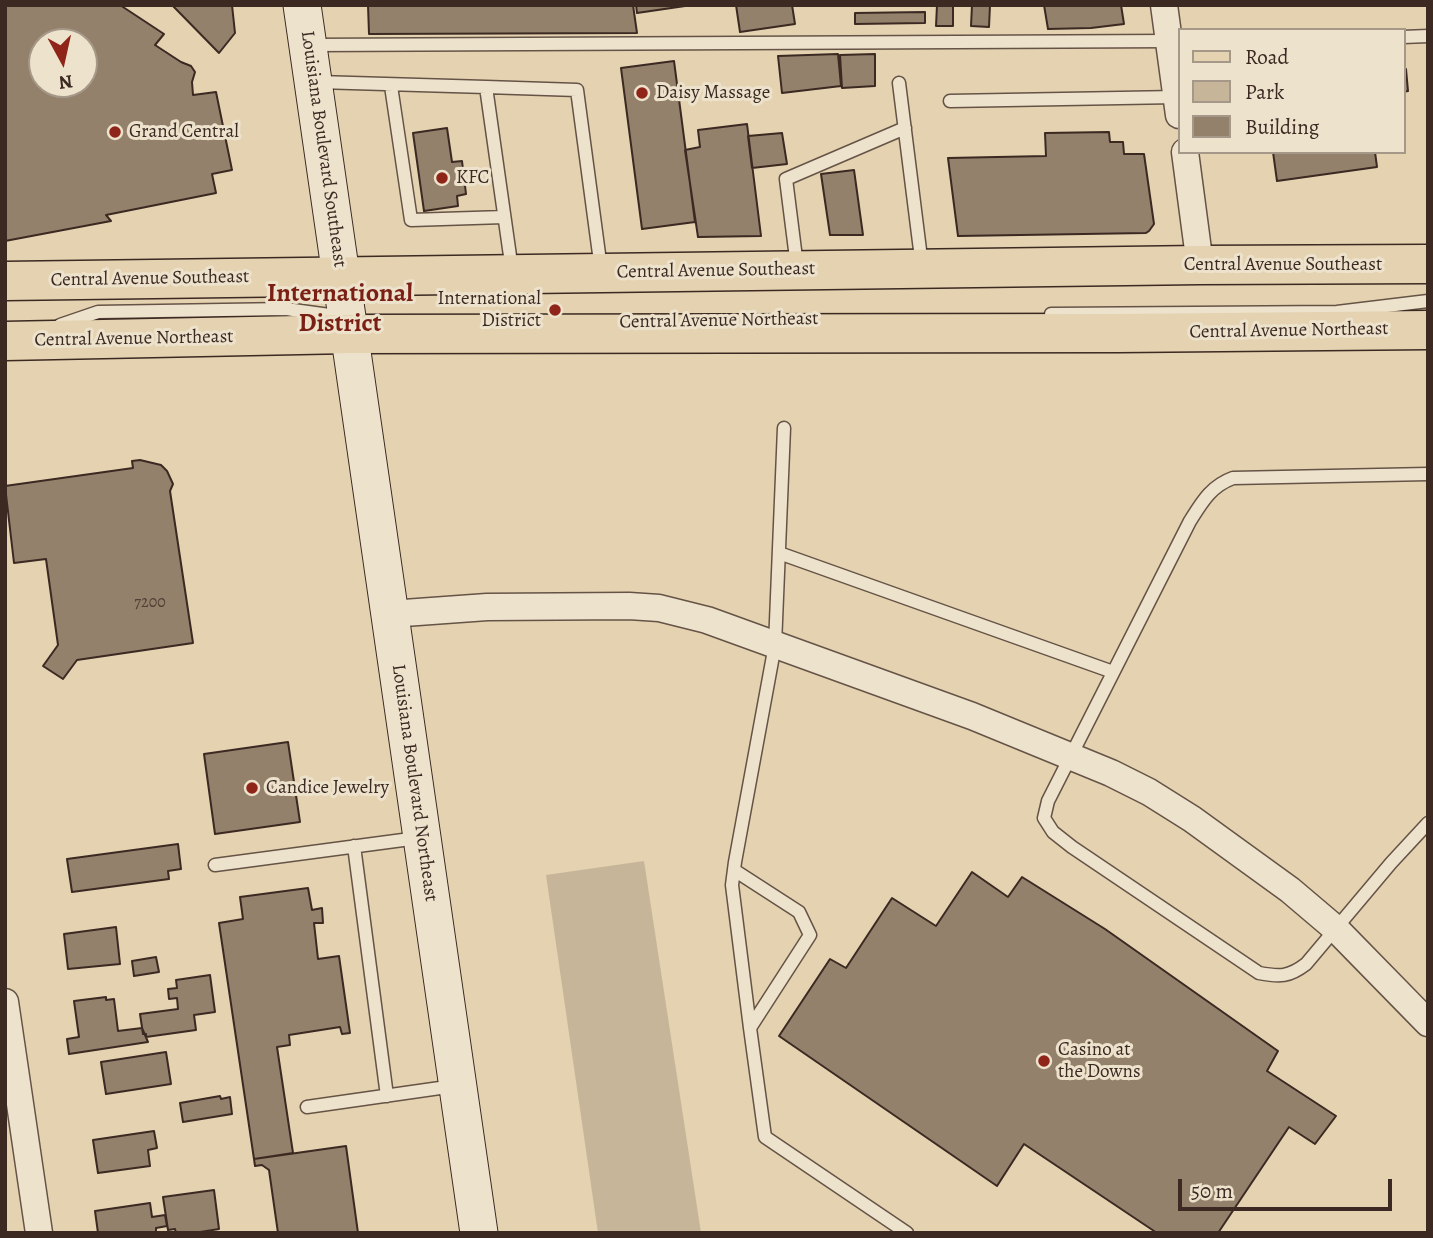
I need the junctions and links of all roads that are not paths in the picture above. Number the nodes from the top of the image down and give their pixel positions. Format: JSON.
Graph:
{"nodes":[{"id":1,"x":302,"y":5,"type":"edge"},
{"id":2,"x":1164,"y":5,"type":"edge"},
{"id":3,"x":1428,"y":36,"type":"edge"},
{"id":4,"x":1405,"y":37,"type":"edge"},
{"id":5,"x":1174,"y":41,"type":"edge"},
{"id":6,"x":309,"y":46,"type":"junction"},
{"id":7,"x":313,"y":82,"type":"junction"},
{"id":8,"x":899,"y":83,"type":"dead end"},
{"id":9,"x":391,"y":86,"type":"junction"},
{"id":10,"x":486,"y":88,"type":"junction"},
{"id":11,"x":950,"y":101,"type":"dead end"},
{"id":12,"x":1178,"y":106,"type":"edge"},
{"id":13,"x":905,"y":128,"type":"junction"},
{"id":14,"x":1185,"y":154,"type":"edge"},
{"id":15,"x":504,"y":217,"type":"junction"},
{"id":16,"x":1428,"y":264,"type":"edge"},
{"id":17,"x":1200,"y":265,"type":"junction"},
{"id":18,"x":922,"y":268,"type":"junction"},
{"id":19,"x":798,"y":270,"type":"junction"},
{"id":20,"x":601,"y":272,"type":"junction"},
{"id":21,"x":512,"y":274,"type":"junction"},
{"id":22,"x":342,"y":276,"type":"junction"},
{"id":23,"x":5,"y":281,"type":"edge"},
{"id":24,"x":1428,"y":301,"type":"edge"},
{"id":25,"x":1040,"y":315,"type":"dead end"},
{"id":26,"x":818,"y":320,"type":"dead end"},
{"id":27,"x":358,"y":323,"type":"junction"},
{"id":28,"x":1428,"y":330,"type":"edge"},
{"id":29,"x":10,"y":341,"type":"edge"},
{"id":30,"x":784,"y":428,"type":"dead end"},
{"id":31,"x":1428,"y":474,"type":"edge"},
{"id":32,"x":779,"y":552,"type":"junction"},
{"id":33,"x":390,"y":614,"type":"junction"},
{"id":34,"x":775,"y":645,"type":"junction"},
{"id":35,"x":1113,"y":672,"type":"junction"},
{"id":36,"x":1070,"y":756,"type":"junction"},
{"id":37,"x":1428,"y":823,"type":"edge"},
{"id":38,"x":422,"y":837,"type":"junction"},
{"id":39,"x":354,"y":846,"type":"junction"},
{"id":40,"x":215,"y":865,"type":"dead end"},
{"id":41,"x":734,"y":870,"type":"junction"},
{"id":42,"x":1336,"y":929,"type":"junction"},
{"id":43,"x":5,"y":1002,"type":"edge"},
{"id":44,"x":1428,"y":1023,"type":"edge"},
{"id":45,"x":750,"y":1028,"type":"junction"},
{"id":46,"x":458,"y":1085,"type":"junction"},
{"id":47,"x":387,"y":1096,"type":"junction"},
{"id":48,"x":307,"y":1107,"type":"dead end"},
{"id":49,"x":39,"y":1233,"type":"edge"},
{"id":50,"x":479,"y":1233,"type":"edge"},
{"id":51,"x":907,"y":1233,"type":"edge"}],
"edges":[{"from":1,"to":6,"type":"main road","name":"Louisiana Boulevard Southeast"},
{"from":2,"to":5,"type":"street"},
{"from":3,"to":4,"type":"lane"},
{"from":5,"to":6,"type":"lane"},
{"from":5,"to":12,"type":"street"},
{"from":6,"to":7,"type":"main road","name":"Louisiana Boulevard Southeast"},
{"from":7,"to":9,"type":"lane"},
{"from":7,"to":22,"type":"main road","name":"Louisiana Boulevard Southeast"},
{"from":8,"to":13,"type":"lane"},
{"from":9,"to":10,"type":"lane"},
{"from":9,"to":15,"type":"lane"},
{"from":10,"to":15,"type":"lane"},
{"from":10,"to":20,"type":"lane"},
{"from":11,"to":12,"type":"lane"},
{"from":13,"to":18,"type":"lane"},
{"from":13,"to":19,"type":"lane"},
{"from":14,"to":17,"type":"street"},
{"from":15,"to":21,"type":"lane"},
{"from":16,"to":17,"type":"main road","name":"Central Avenue Southeast"},
{"from":17,"to":18,"type":"main road","name":"Central Avenue Southeast"},
{"from":18,"to":19,"type":"main road","name":"Central Avenue Southeast"},
{"from":19,"to":20,"type":"main road","name":"Central Avenue Southeast"},
{"from":20,"to":21,"type":"main road","name":"Central Avenue Southeast"},
{"from":21,"to":22,"type":"main road","name":"Central Avenue Southeast"},
{"from":22,"to":23,"type":"main road","name":"Central Avenue Southeast"},
{"from":22,"to":27,"type":"main road","name":"Louisiana Boulevard Southeast"},
{"from":24,"to":25,"type":"lane","name":"Central Avenue Northeast"},
{"from":26,"to":27,"type":"lane","name":"Central Avenue Northeast"},
{"from":27,"to":28,"type":"main road","name":"Central Avenue Northeast"},
{"from":27,"to":29,"type":"main road","name":"Central Avenue Northeast"},
{"from":27,"to":33,"type":"main road","name":"Louisiana Boulevard Northeast"},
{"from":30,"to":32,"type":"lane"},
{"from":31,"to":35,"type":"lane"},
{"from":32,"to":34,"type":"lane"},
{"from":32,"to":35,"type":"lane"},
{"from":33,"to":34,"type":"street"},
{"from":33,"to":38,"type":"main road","name":"Louisiana Boulevard Northeast"},
{"from":34,"to":36,"type":"street"},
{"from":34,"to":41,"type":"lane"},
{"from":35,"to":36,"type":"lane"},
{"from":36,"to":42,"type":"street"},
{"from":36,"to":42,"type":"lane"},
{"from":37,"to":42,"type":"lane"},
{"from":38,"to":39,"type":"lane"},
{"from":38,"to":46,"type":"main road","name":"Louisiana Boulevard Northeast"},
{"from":39,"to":40,"type":"lane"},
{"from":39,"to":47,"type":"lane"},
{"from":41,"to":45,"type":"lane"},
{"from":41,"to":45,"type":"lane"},
{"from":42,"to":44,"type":"street"},
{"from":43,"to":49,"type":"street"},
{"from":45,"to":51,"type":"lane"},
{"from":46,"to":47,"type":"lane"},
{"from":46,"to":50,"type":"main road","name":"Louisiana Boulevard Northeast"},
{"from":47,"to":48,"type":"lane"}]}
